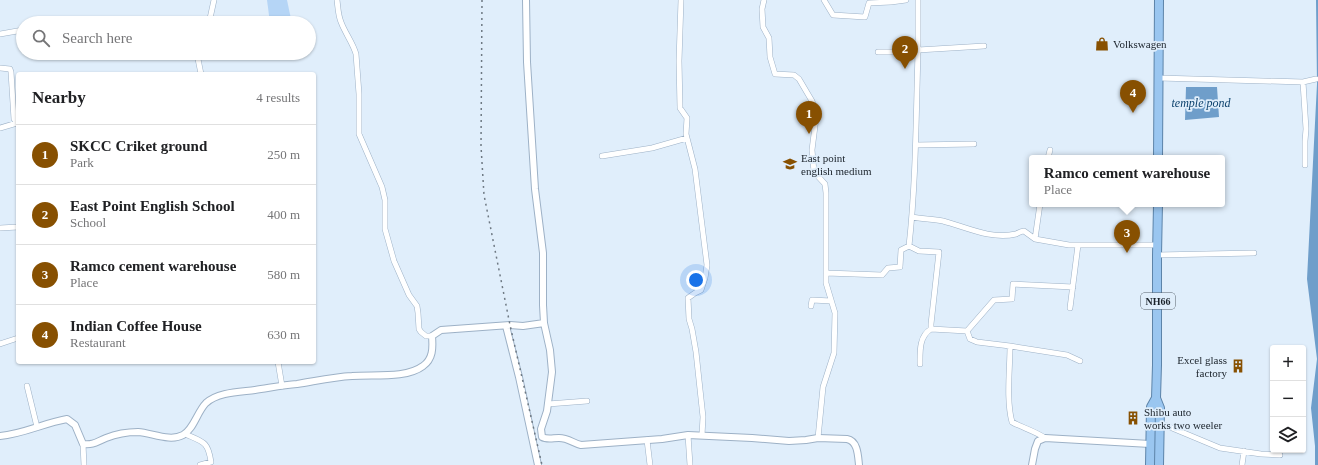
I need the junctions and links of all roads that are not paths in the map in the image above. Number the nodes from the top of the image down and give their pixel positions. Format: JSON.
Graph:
{"nodes":[{"id":1,"x":214,"y":0,"type":"edge"},
{"id":2,"x":337,"y":0,"type":"edge"},
{"id":3,"x":526,"y":0,"type":"edge"},
{"id":4,"x":681,"y":0,"type":"edge"},
{"id":5,"x":764,"y":0,"type":"edge"},
{"id":6,"x":824,"y":0,"type":"edge"},
{"id":7,"x":906,"y":0,"type":"edge"},
{"id":8,"x":918,"y":0,"type":"edge"},
{"id":9,"x":1165,"y":0,"type":"edge"},
{"id":10,"x":1159,"y":4,"type":"edge"},
{"id":11,"x":211,"y":16,"type":"edge"},
{"id":12,"x":16,"y":31,"type":"edge"},
{"id":13,"x":0,"y":34,"type":"edge"},
{"id":14,"x":984,"y":46,"type":"dead end"},
{"id":15,"x":918,"y":51,"type":"junction"},
{"id":16,"x":878,"y":52,"type":"dead end"},
{"id":17,"x":198,"y":60,"type":"edge"},
{"id":18,"x":0,"y":68,"type":"edge"},
{"id":19,"x":201,"y":72,"type":"edge"},
{"id":20,"x":1159,"y":78,"type":"junction"},
{"id":21,"x":1316,"y":79,"type":"dead end"},
{"id":22,"x":1303,"y":82,"type":"junction"},
{"id":23,"x":16,"y":122,"type":"edge"},
{"id":24,"x":16,"y":124,"type":"edge"},
{"id":25,"x":0,"y":128,"type":"edge"},
{"id":26,"x":687,"y":138,"type":"junction"},
{"id":27,"x":974,"y":144,"type":"dead end"},
{"id":28,"x":916,"y":145,"type":"junction"},
{"id":29,"x":1050,"y":150,"type":"dead end"},
{"id":30,"x":1049,"y":155,"type":"edge"},
{"id":31,"x":1158,"y":155,"type":"edge"},
{"id":32,"x":602,"y":156,"type":"dead end"},
{"id":33,"x":1305,"y":165,"type":"dead end"},
{"id":34,"x":1040,"y":207,"type":"edge"},
{"id":35,"x":1158,"y":207,"type":"edge"},
{"id":36,"x":912,"y":217,"type":"junction"},
{"id":37,"x":16,"y":227,"type":"edge"},
{"id":38,"x":0,"y":228,"type":"edge"},
{"id":39,"x":1035,"y":239,"type":"junction"},
{"id":40,"x":1078,"y":245,"type":"junction"},
{"id":41,"x":909,"y":246,"type":"junction"},
{"id":42,"x":1157,"y":246,"type":"junction"},
{"id":43,"x":1254,"y":253,"type":"dead end"},
{"id":44,"x":1157,"y":255,"type":"junction"},
{"id":45,"x":826,"y":273,"type":"junction"},
{"id":46,"x":1073,"y":287,"type":"junction"},
{"id":47,"x":831,"y":301,"type":"junction"},
{"id":48,"x":811,"y":306,"type":"dead end"},
{"id":49,"x":1070,"y":308,"type":"dead end"},
{"id":50,"x":544,"y":323,"type":"junction"},
{"id":51,"x":506,"y":326,"type":"junction"},
{"id":52,"x":931,"y":329,"type":"junction"},
{"id":53,"x":968,"y":331,"type":"junction"},
{"id":54,"x":432,"y":336,"type":"junction"},
{"id":55,"x":16,"y":339,"type":"edge"},
{"id":56,"x":0,"y":344,"type":"edge"},
{"id":57,"x":1010,"y":346,"type":"junction"},
{"id":58,"x":1080,"y":360,"type":"dead end"},
{"id":59,"x":278,"y":364,"type":"edge"},
{"id":60,"x":920,"y":364,"type":"dead end"},
{"id":61,"x":27,"y":386,"type":"dead end"},
{"id":62,"x":282,"y":386,"type":"junction"},
{"id":63,"x":1156,"y":398,"type":"junction"},
{"id":64,"x":587,"y":401,"type":"dead end"},
{"id":65,"x":548,"y":404,"type":"junction"},
{"id":66,"x":1160,"y":423,"type":"junction"},
{"id":67,"x":37,"y":427,"type":"junction"},
{"id":68,"x":185,"y":434,"type":"junction"},
{"id":69,"x":688,"y":435,"type":"junction"},
{"id":70,"x":0,"y":436,"type":"edge"},
{"id":71,"x":702,"y":436,"type":"junction"},
{"id":72,"x":818,"y":438,"type":"junction"},
{"id":73,"x":1041,"y":438,"type":"junction"},
{"id":74,"x":647,"y":440,"type":"junction"},
{"id":75,"x":83,"y":444,"type":"junction"},
{"id":76,"x":1150,"y":444,"type":"junction"},
{"id":77,"x":1244,"y":451,"type":"junction"},
{"id":78,"x":1280,"y":455,"type":"dead end"},
{"id":79,"x":84,"y":465,"type":"edge"},
{"id":80,"x":200,"y":465,"type":"edge"},
{"id":81,"x":538,"y":465,"type":"edge"},
{"id":82,"x":650,"y":465,"type":"edge"},
{"id":83,"x":690,"y":465,"type":"edge"},
{"id":84,"x":859,"y":465,"type":"edge"},
{"id":85,"x":1032,"y":465,"type":"edge"},
{"id":86,"x":1150,"y":465,"type":"edge"},
{"id":87,"x":1159,"y":465,"type":"edge"},
{"id":88,"x":1242,"y":465,"type":"edge"}],
"edges":[{"from":1,"to":11,"type":"street"},
{"from":2,"to":54,"type":"street"},
{"from":3,"to":50,"type":"street"},
{"from":4,"to":26,"type":"street"},
{"from":5,"to":45,"type":"street"},
{"from":6,"to":7,"type":"street"},
{"from":8,"to":15,"type":"street"},
{"from":9,"to":10,"type":"highway"},
{"from":10,"to":20,"type":"highway"},
{"from":12,"to":13,"type":"street"},
{"from":14,"to":15,"type":"street"},
{"from":15,"to":16,"type":"street"},
{"from":15,"to":28,"type":"street"},
{"from":17,"to":19,"type":"street"},
{"from":18,"to":23,"type":"street"},
{"from":20,"to":22,"type":"street"},
{"from":20,"to":31,"type":"highway"},
{"from":21,"to":22,"type":"street"},
{"from":22,"to":33,"type":"street"},
{"from":24,"to":25,"type":"street"},
{"from":26,"to":32,"type":"street"},
{"from":26,"to":71,"type":"street"},
{"from":27,"to":28,"type":"street"},
{"from":28,"to":36,"type":"street"},
{"from":29,"to":30,"type":"street"},
{"from":34,"to":39,"type":"street"},
{"from":35,"to":42,"type":"highway","number":"NH66"},
{"from":36,"to":39,"type":"street"},
{"from":36,"to":41,"type":"street"},
{"from":37,"to":38,"type":"street"},
{"from":39,"to":40,"type":"street"},
{"from":40,"to":42,"type":"street"},
{"from":40,"to":46,"type":"street"},
{"from":41,"to":45,"type":"street"},
{"from":41,"to":52,"type":"street"},
{"from":42,"to":44,"type":"highway","number":"NH66"},
{"from":43,"to":44,"type":"street"},
{"from":44,"to":63,"type":"highway","number":"NH66"},
{"from":45,"to":47,"type":"street"},
{"from":46,"to":49,"type":"street"},
{"from":46,"to":53,"type":"street"},
{"from":47,"to":48,"type":"street"},
{"from":47,"to":72,"type":"street"},
{"from":50,"to":51,"type":"street"},
{"from":50,"to":65,"type":"street"},
{"from":51,"to":54,"type":"street"},
{"from":51,"to":81,"type":"street"},
{"from":52,"to":53,"type":"street"},
{"from":52,"to":60,"type":"street"},
{"from":53,"to":57,"type":"street"},
{"from":54,"to":62,"type":"street"},
{"from":55,"to":56,"type":"street"},
{"from":57,"to":58,"type":"street"},
{"from":57,"to":73,"type":"street"},
{"from":59,"to":62,"type":"street"},
{"from":61,"to":67,"type":"street"},
{"from":62,"to":68,"type":"street"},
{"from":63,"to":66,"type":"highway","number":"NH66"},
{"from":63,"to":76,"type":"highway","number":"NH66"},
{"from":64,"to":65,"type":"street"},
{"from":65,"to":74,"type":"street"},
{"from":66,"to":77,"type":"street"},
{"from":66,"to":87,"type":"highway","number":"NH66"},
{"from":67,"to":70,"type":"street"},
{"from":67,"to":75,"type":"street"},
{"from":68,"to":75,"type":"street"},
{"from":68,"to":80,"type":"street"},
{"from":69,"to":71,"type":"street"},
{"from":69,"to":74,"type":"street"},
{"from":69,"to":83,"type":"street"},
{"from":71,"to":72,"type":"street"},
{"from":72,"to":84,"type":"street"},
{"from":73,"to":76,"type":"street"},
{"from":73,"to":85,"type":"street"},
{"from":74,"to":82,"type":"street"},
{"from":75,"to":79,"type":"street"},
{"from":76,"to":86,"type":"highway","number":"NH66"},
{"from":77,"to":78,"type":"street"},
{"from":77,"to":88,"type":"street"}]}
